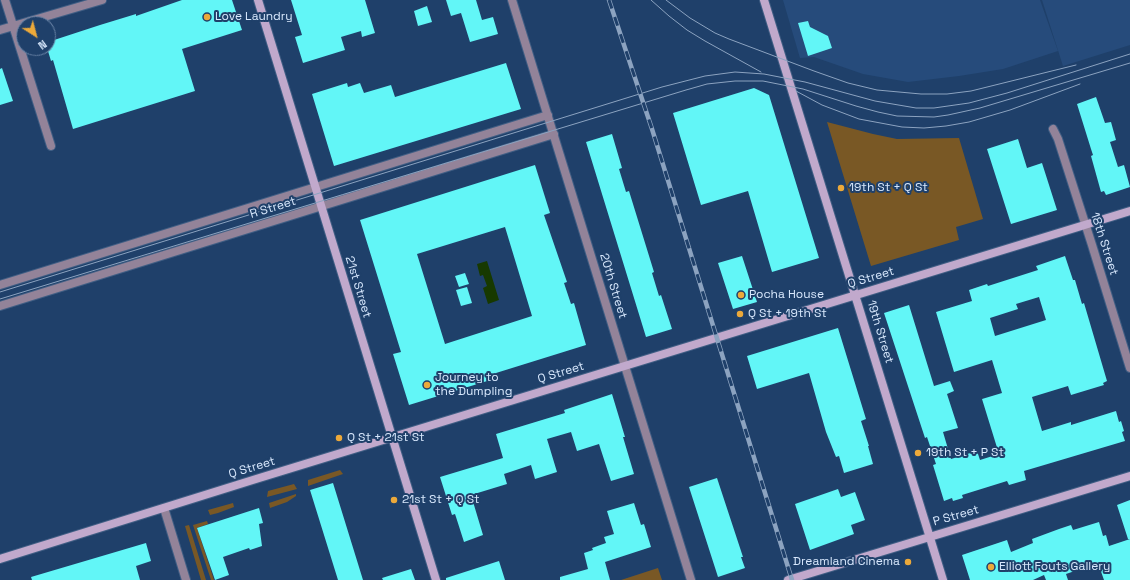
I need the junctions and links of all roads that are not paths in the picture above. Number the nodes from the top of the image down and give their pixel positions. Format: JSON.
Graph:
{"nodes":[{"id":1,"x":5,"y":0,"type":"edge"},
{"id":2,"x":102,"y":0,"type":"edge"},
{"id":3,"x":258,"y":0,"type":"edge"},
{"id":4,"x":512,"y":0,"type":"edge"},
{"id":5,"x":764,"y":0,"type":"edge"},
{"id":6,"x":13,"y":26,"type":"junction"},
{"id":7,"x":0,"y":30,"type":"edge"},
{"id":8,"x":548,"y":115,"type":"junction"},
{"id":9,"x":1053,"y":129,"type":"dead end"},
{"id":10,"x":554,"y":134,"type":"junction"},
{"id":11,"x":50,"y":146,"type":"dead end"},
{"id":12,"x":315,"y":187,"type":"junction"},
{"id":13,"x":321,"y":206,"type":"junction"},
{"id":14,"x":1130,"y":211,"type":"edge"},
{"id":15,"x":1085,"y":225,"type":"junction"},
{"id":16,"x":0,"y":285,"type":"edge"},
{"id":17,"x":856,"y":295,"type":"junction"},
{"id":18,"x":0,"y":306,"type":"edge"},
{"id":19,"x":625,"y":366,"type":"junction"},
{"id":20,"x":1130,"y":368,"type":"edge"},
{"id":21,"x":392,"y":437,"type":"junction"},
{"id":22,"x":1130,"y":476,"type":"edge"},
{"id":23,"x":164,"y":508,"type":"junction"},
{"id":24,"x":930,"y":536,"type":"junction"},
{"id":25,"x":0,"y":559,"type":"edge"},
{"id":26,"x":186,"y":580,"type":"edge"},
{"id":27,"x":436,"y":580,"type":"edge"},
{"id":28,"x":691,"y":580,"type":"edge"},
{"id":29,"x":788,"y":580,"type":"edge"},
{"id":30,"x":943,"y":580,"type":"edge"}],
"edges":[{"from":1,"to":6,"type":"street"},
{"from":2,"to":6,"type":"street"},
{"from":3,"to":12,"type":"main road","name":"21st Street"},
{"from":4,"to":8,"type":"street","name":"20th Street"},
{"from":5,"to":17,"type":"main road","name":"19th Street"},
{"from":6,"to":7,"type":"street"},
{"from":6,"to":11,"type":"street"},
{"from":8,"to":10,"type":"street","name":"20th Street"},
{"from":8,"to":12,"type":"street","name":"R Street"},
{"from":9,"to":15,"type":"street","name":"18th Street"},
{"from":10,"to":13,"type":"street","name":"R Street"},
{"from":10,"to":19,"type":"street","name":"20th Street"},
{"from":12,"to":13,"type":"main road","name":"21st Street"},
{"from":12,"to":16,"type":"street","name":"R Street"},
{"from":13,"to":18,"type":"street","name":"R Street"},
{"from":13,"to":21,"type":"main road","name":"21st Street"},
{"from":14,"to":15,"type":"main road","name":"Q Street"},
{"from":15,"to":17,"type":"main road","name":"Q Street"},
{"from":15,"to":20,"type":"street","name":"18th Street"},
{"from":17,"to":19,"type":"main road","name":"Q Street"},
{"from":17,"to":24,"type":"main road","name":"19th Street"},
{"from":19,"to":21,"type":"main road","name":"Q Street"},
{"from":19,"to":28,"type":"street","name":"20th Street"},
{"from":21,"to":23,"type":"main road","name":"Q Street"},
{"from":21,"to":27,"type":"main road","name":"21st Street"},
{"from":22,"to":24,"type":"main road","name":"P Street"},
{"from":23,"to":25,"type":"main road","name":"Q Street"},
{"from":23,"to":26,"type":"street"},
{"from":24,"to":29,"type":"main road","name":"P Street"},
{"from":24,"to":30,"type":"main road","name":"19th Street"}]}
